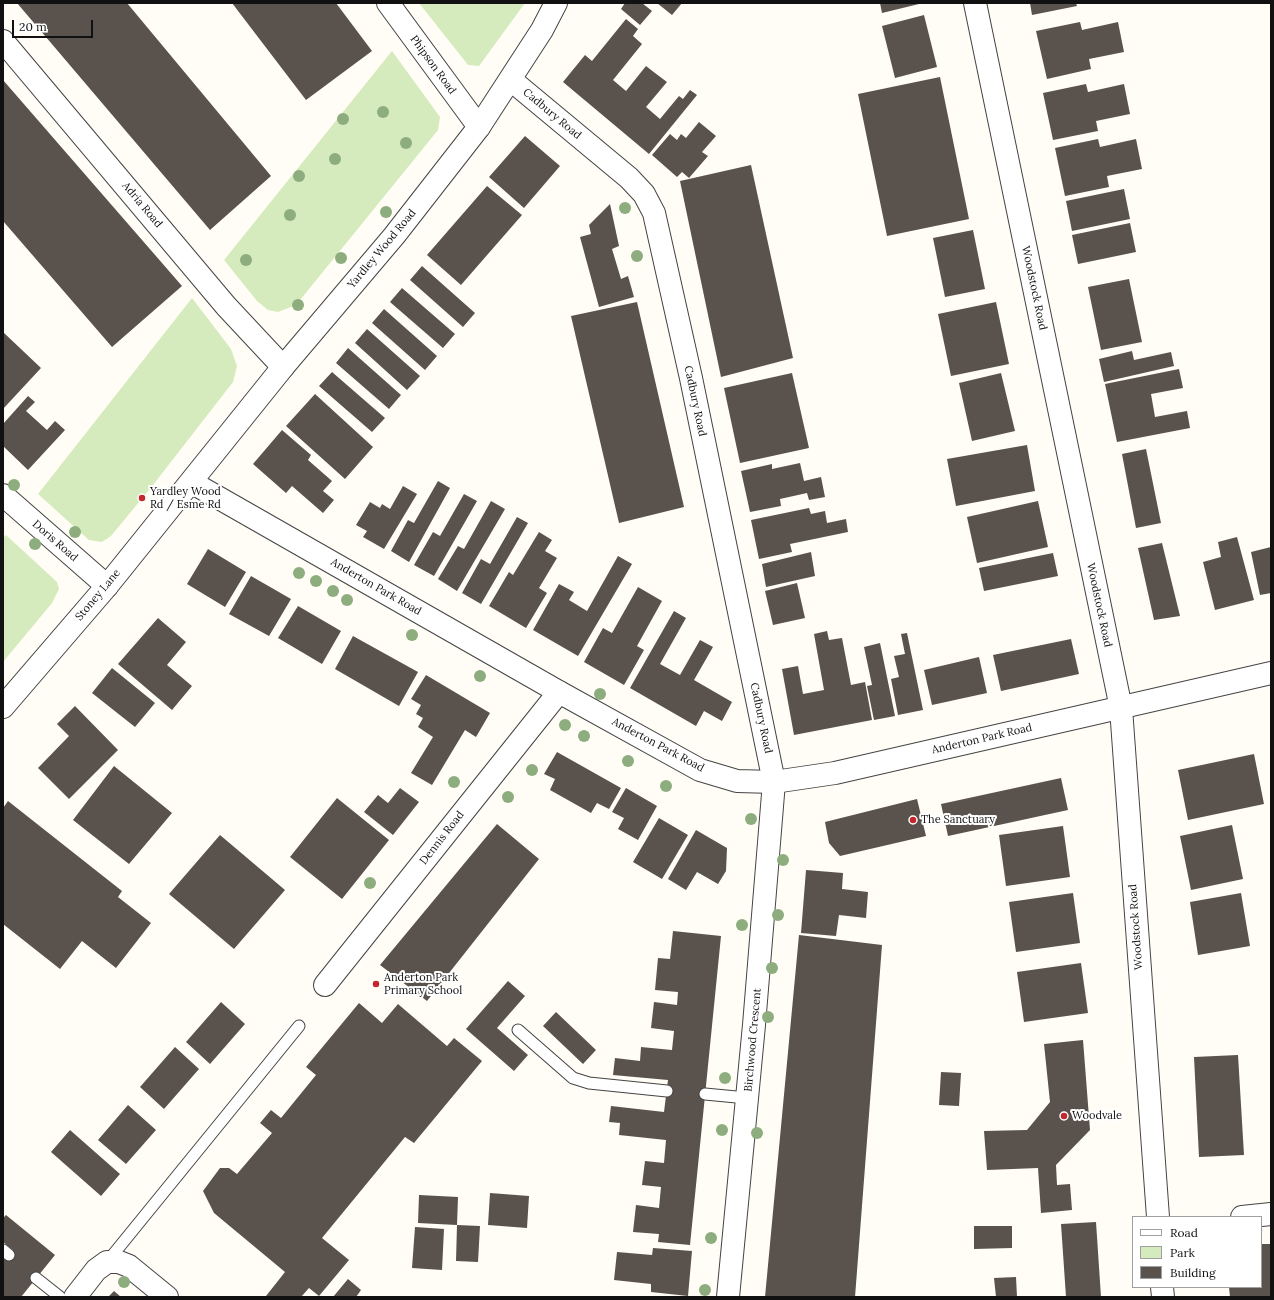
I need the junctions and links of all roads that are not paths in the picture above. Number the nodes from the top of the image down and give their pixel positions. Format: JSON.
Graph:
{"nodes":[{"id":1,"x":388,"y":3,"type":"edge"},
{"id":2,"x":556,"y":3,"type":"edge"},
{"id":3,"x":975,"y":3,"type":"edge"},
{"id":4,"x":3,"y":41,"type":"edge"},
{"id":5,"x":511,"y":80,"type":"junction"},
{"id":6,"x":479,"y":127,"type":"junction"},
{"id":7,"x":283,"y":367,"type":"junction"},
{"id":8,"x":191,"y":482,"type":"junction"},
{"id":9,"x":3,"y":495,"type":"edge"},
{"id":10,"x":107,"y":586,"type":"junction"},
{"id":11,"x":1271,"y":673,"type":"edge"},
{"id":12,"x":559,"y":692,"type":"junction"},
{"id":13,"x":3,"y":706,"type":"edge"},
{"id":14,"x":1121,"y":708,"type":"junction"},
{"id":15,"x":774,"y":782,"type":"junction"},
{"id":16,"x":325,"y":985,"type":"dead end"},
{"id":17,"x":300,"y":1026,"type":"dead end"},
{"id":18,"x":518,"y":1030,"type":"dead end"},
{"id":19,"x":667,"y":1091,"type":"dead end"},
{"id":20,"x":705,"y":1094,"type":"dead end"},
{"id":21,"x":747,"y":1098,"type":"junction"},
{"id":22,"x":1271,"y":1214,"type":"edge"},
{"id":23,"x":1158,"y":1216,"type":"edge"},
{"id":24,"x":1252,"y":1216,"type":"edge"},
{"id":25,"x":107,"y":1262,"type":"junction"},
{"id":26,"x":36,"y":1278,"type":"dead end"},
{"id":27,"x":60,"y":1297,"type":"edge"},
{"id":28,"x":76,"y":1297,"type":"edge"},
{"id":29,"x":167,"y":1297,"type":"edge"},
{"id":30,"x":728,"y":1297,"type":"edge"}],
"edges":[{"from":1,"to":6,"type":"street","name":"Phipson Road"},
{"from":2,"to":5,"type":"street","name":"Yardley Wood Road"},
{"from":3,"to":14,"type":"street","name":"Woodstock Road"},
{"from":4,"to":7,"type":"street","name":"Adria Road"},
{"from":5,"to":6,"type":"street","name":"Yardley Wood Road"},
{"from":5,"to":15,"type":"street","name":"Cadbury Road"},
{"from":6,"to":7,"type":"street","name":"Yardley Wood Road"},
{"from":7,"to":8,"type":"street","name":"Yardley Wood Road"},
{"from":8,"to":10,"type":"street","name":"Stoney Lane"},
{"from":8,"to":12,"type":"street","name":"Anderton Park Road"},
{"from":9,"to":10,"type":"street","name":"Doris Road"},
{"from":10,"to":13,"type":"street","name":"Stoney Lane"},
{"from":11,"to":14,"type":"street","name":"Anderton Park Road"},
{"from":12,"to":15,"type":"street","name":"Anderton Park Road"},
{"from":12,"to":16,"type":"street","name":"Dennis Road"},
{"from":14,"to":15,"type":"street","name":"Anderton Park Road"},
{"from":14,"to":23,"type":"street","name":"Woodstock Road"},
{"from":15,"to":21,"type":"street","name":"Birchwood Crescent"},
{"from":17,"to":25,"type":"lane"},
{"from":18,"to":19,"type":"lane"},
{"from":20,"to":21,"type":"lane"},
{"from":21,"to":30,"type":"street","name":"Birchwood Crescent"},
{"from":22,"to":24,"type":"street"},
{"from":25,"to":28,"type":"street"},
{"from":25,"to":29,"type":"street"},
{"from":26,"to":27,"type":"lane"}]}
